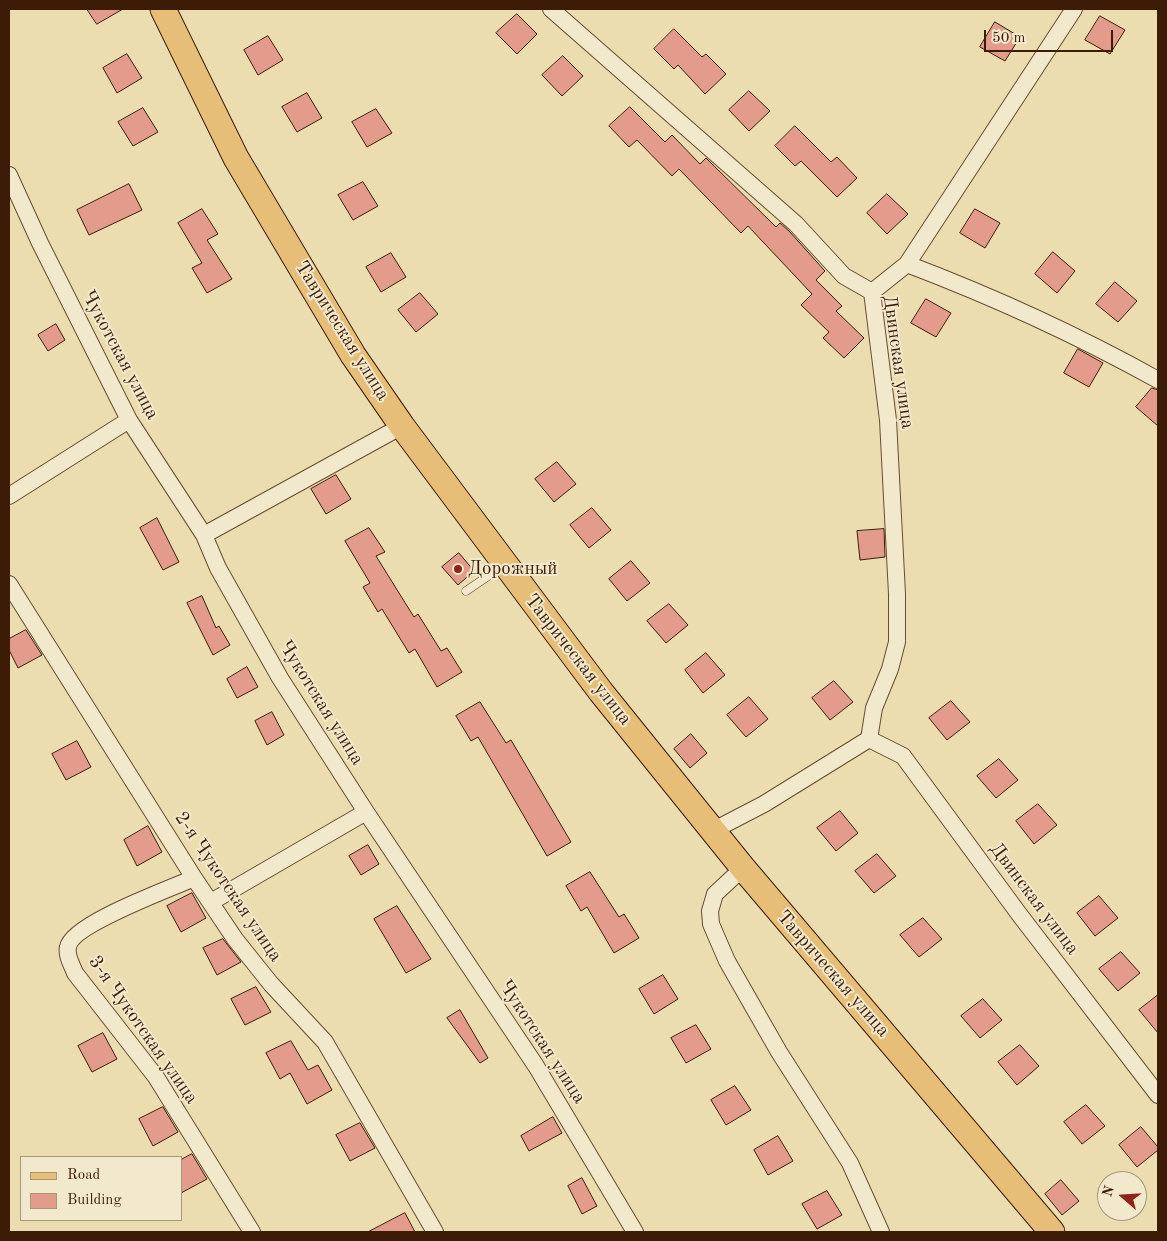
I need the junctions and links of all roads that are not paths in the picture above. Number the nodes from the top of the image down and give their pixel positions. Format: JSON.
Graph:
{"nodes":[{"id":1,"x":163,"y":9,"type":"edge"},
{"id":2,"x":551,"y":9,"type":"edge"},
{"id":3,"x":1074,"y":9,"type":"edge"},
{"id":4,"x":9,"y":176,"type":"edge"},
{"id":5,"x":907,"y":264,"type":"junction"},
{"id":6,"x":872,"y":292,"type":"junction"},
{"id":7,"x":1158,"y":380,"type":"edge"},
{"id":8,"x":130,"y":420,"type":"junction"},
{"id":9,"x":402,"y":426,"type":"junction"},
{"id":10,"x":9,"y":496,"type":"edge"},
{"id":11,"x":204,"y":535,"type":"junction"},
{"id":12,"x":505,"y":564,"type":"junction"},
{"id":13,"x":9,"y":584,"type":"edge"},
{"id":14,"x":466,"y":591,"type":"dead end"},
{"id":15,"x":868,"y":739,"type":"junction"},
{"id":16,"x":366,"y":812,"type":"junction"},
{"id":17,"x":714,"y":830,"type":"junction"},
{"id":18,"x":743,"y":868,"type":"junction"},
{"id":19,"x":194,"y":878,"type":"junction"},
{"id":20,"x":211,"y":902,"type":"junction"},
{"id":21,"x":1158,"y":1095,"type":"edge"},
{"id":22,"x":252,"y":1232,"type":"edge"},
{"id":23,"x":434,"y":1232,"type":"edge"},
{"id":24,"x":635,"y":1232,"type":"edge"},
{"id":25,"x":881,"y":1232,"type":"edge"},
{"id":26,"x":1052,"y":1232,"type":"edge"}],
"edges":[{"from":1,"to":9,"type":"main road","name":"Таврическая улица"},
{"from":2,"to":6,"type":"street","name":"Двинская улица"},
{"from":3,"to":5,"type":"street"},
{"from":4,"to":8,"type":"street","name":"Чукотская улица"},
{"from":5,"to":6,"type":"street"},
{"from":5,"to":7,"type":"street"},
{"from":6,"to":15,"type":"street","name":"Двинская улица"},
{"from":8,"to":10,"type":"street"},
{"from":8,"to":11,"type":"street","name":"Чукотская улица"},
{"from":9,"to":11,"type":"street"},
{"from":9,"to":12,"type":"main road","name":"Таврическая улица"},
{"from":11,"to":16,"type":"street","name":"Чукотская улица"},
{"from":12,"to":14,"type":"lane"},
{"from":12,"to":17,"type":"main road","name":"Таврическая улица"},
{"from":13,"to":19,"type":"street","name":"2-я Чукотская улица"},
{"from":15,"to":17,"type":"street"},
{"from":15,"to":21,"type":"street","name":"Двинская улица"},
{"from":16,"to":20,"type":"street"},
{"from":16,"to":24,"type":"street","name":"Чукотская улица"},
{"from":17,"to":18,"type":"main road","name":"Таврическая улица"},
{"from":18,"to":25,"type":"street"},
{"from":18,"to":26,"type":"main road","name":"Таврическая улица"},
{"from":19,"to":20,"type":"street","name":"2-я Чукотская улица"},
{"from":19,"to":22,"type":"street","name":"3-я Чукотская улица"},
{"from":20,"to":23,"type":"street","name":"2-я Чукотская улица"}]}
